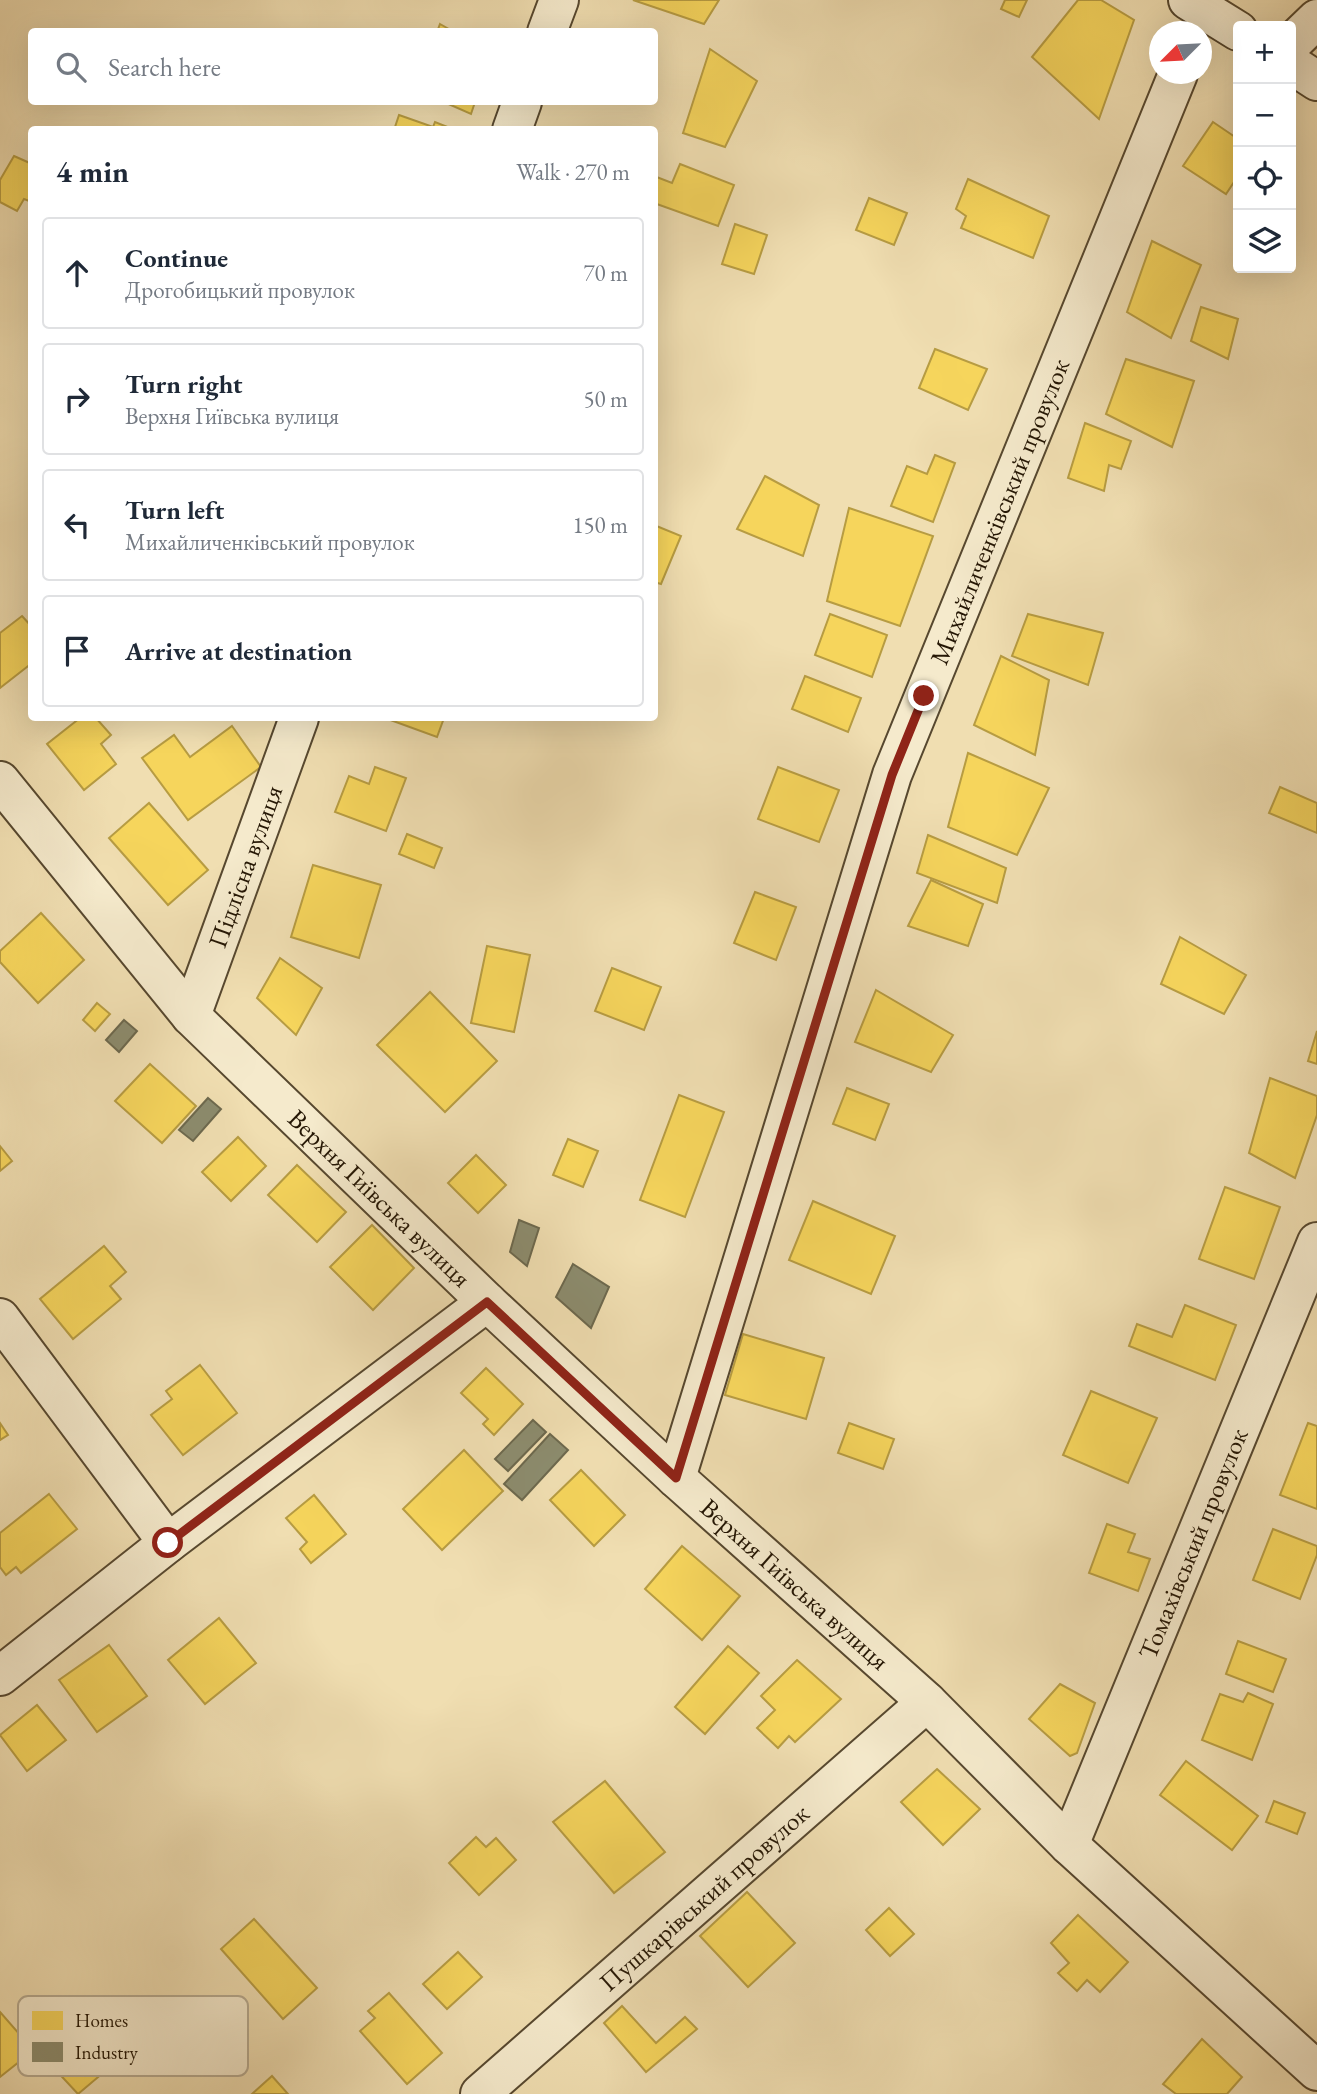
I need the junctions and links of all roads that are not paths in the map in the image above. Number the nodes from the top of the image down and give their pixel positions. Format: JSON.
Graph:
{"nodes":[{"id":1,"x":559,"y":0,"type":"edge"},
{"id":2,"x":1196,"y":14,"type":"edge"},
{"id":3,"x":1317,"y":19,"type":"edge"},
{"id":4,"x":548,"y":28,"type":"edge"},
{"id":5,"x":1233,"y":30,"type":"edge"},
{"id":6,"x":1296,"y":39,"type":"edge"},
{"id":7,"x":1296,"y":67,"type":"edge"},
{"id":8,"x":1317,"y":80,"type":"edge"},
{"id":9,"x":1174,"y":84,"type":"edge"},
{"id":10,"x":521,"y":105,"type":"edge"},
{"id":11,"x":513,"y":126,"type":"edge"},
{"id":12,"x":298,"y":721,"type":"edge"},
{"id":13,"x":0,"y":781,"type":"edge"},
{"id":14,"x":191,"y":1016,"type":"junction"},
{"id":15,"x":1317,"y":1242,"type":"edge"},
{"id":16,"x":487,"y":1302,"type":"junction"},
{"id":17,"x":0,"y":1318,"type":"edge"},
{"id":18,"x":676,"y":1478,"type":"junction"},
{"id":19,"x":168,"y":1543,"type":"junction"},
{"id":20,"x":0,"y":1676,"type":"edge"},
{"id":21,"x":926,"y":1702,"type":"junction"},
{"id":22,"x":1069,"y":1845,"type":"junction"},
{"id":23,"x":1317,"y":2071,"type":"edge"},
{"id":24,"x":480,"y":2094,"type":"edge"}],
"edges":[{"from":1,"to":4,"type":"street"},
{"from":2,"to":5,"type":"street"},
{"from":3,"to":6,"type":"street"},
{"from":7,"to":8,"type":"street"},
{"from":9,"to":18,"type":"street","name":"Михайличенківський провулок"},
{"from":10,"to":11,"type":"street"},
{"from":12,"to":14,"type":"street","name":"Підлісна вулиця"},
{"from":13,"to":14,"type":"street","name":"Верхня Гиївська вулиця"},
{"from":14,"to":16,"type":"street","name":"Верхня Гиївська вулиця"},
{"from":15,"to":22,"type":"street","name":"Томахівський провулок"},
{"from":16,"to":18,"type":"street","name":"Верхня Гиївська вулиця"},
{"from":16,"to":19,"type":"street"},
{"from":17,"to":19,"type":"street"},
{"from":18,"to":21,"type":"street","name":"Верхня Гиївська вулиця"},
{"from":19,"to":20,"type":"street"},
{"from":21,"to":22,"type":"street","name":"Верхня Гиївська вулиця"},
{"from":21,"to":24,"type":"street","name":"Пушкарівський провулок"},
{"from":22,"to":23,"type":"street","name":"Верхня Гиївська вулиця"}]}
